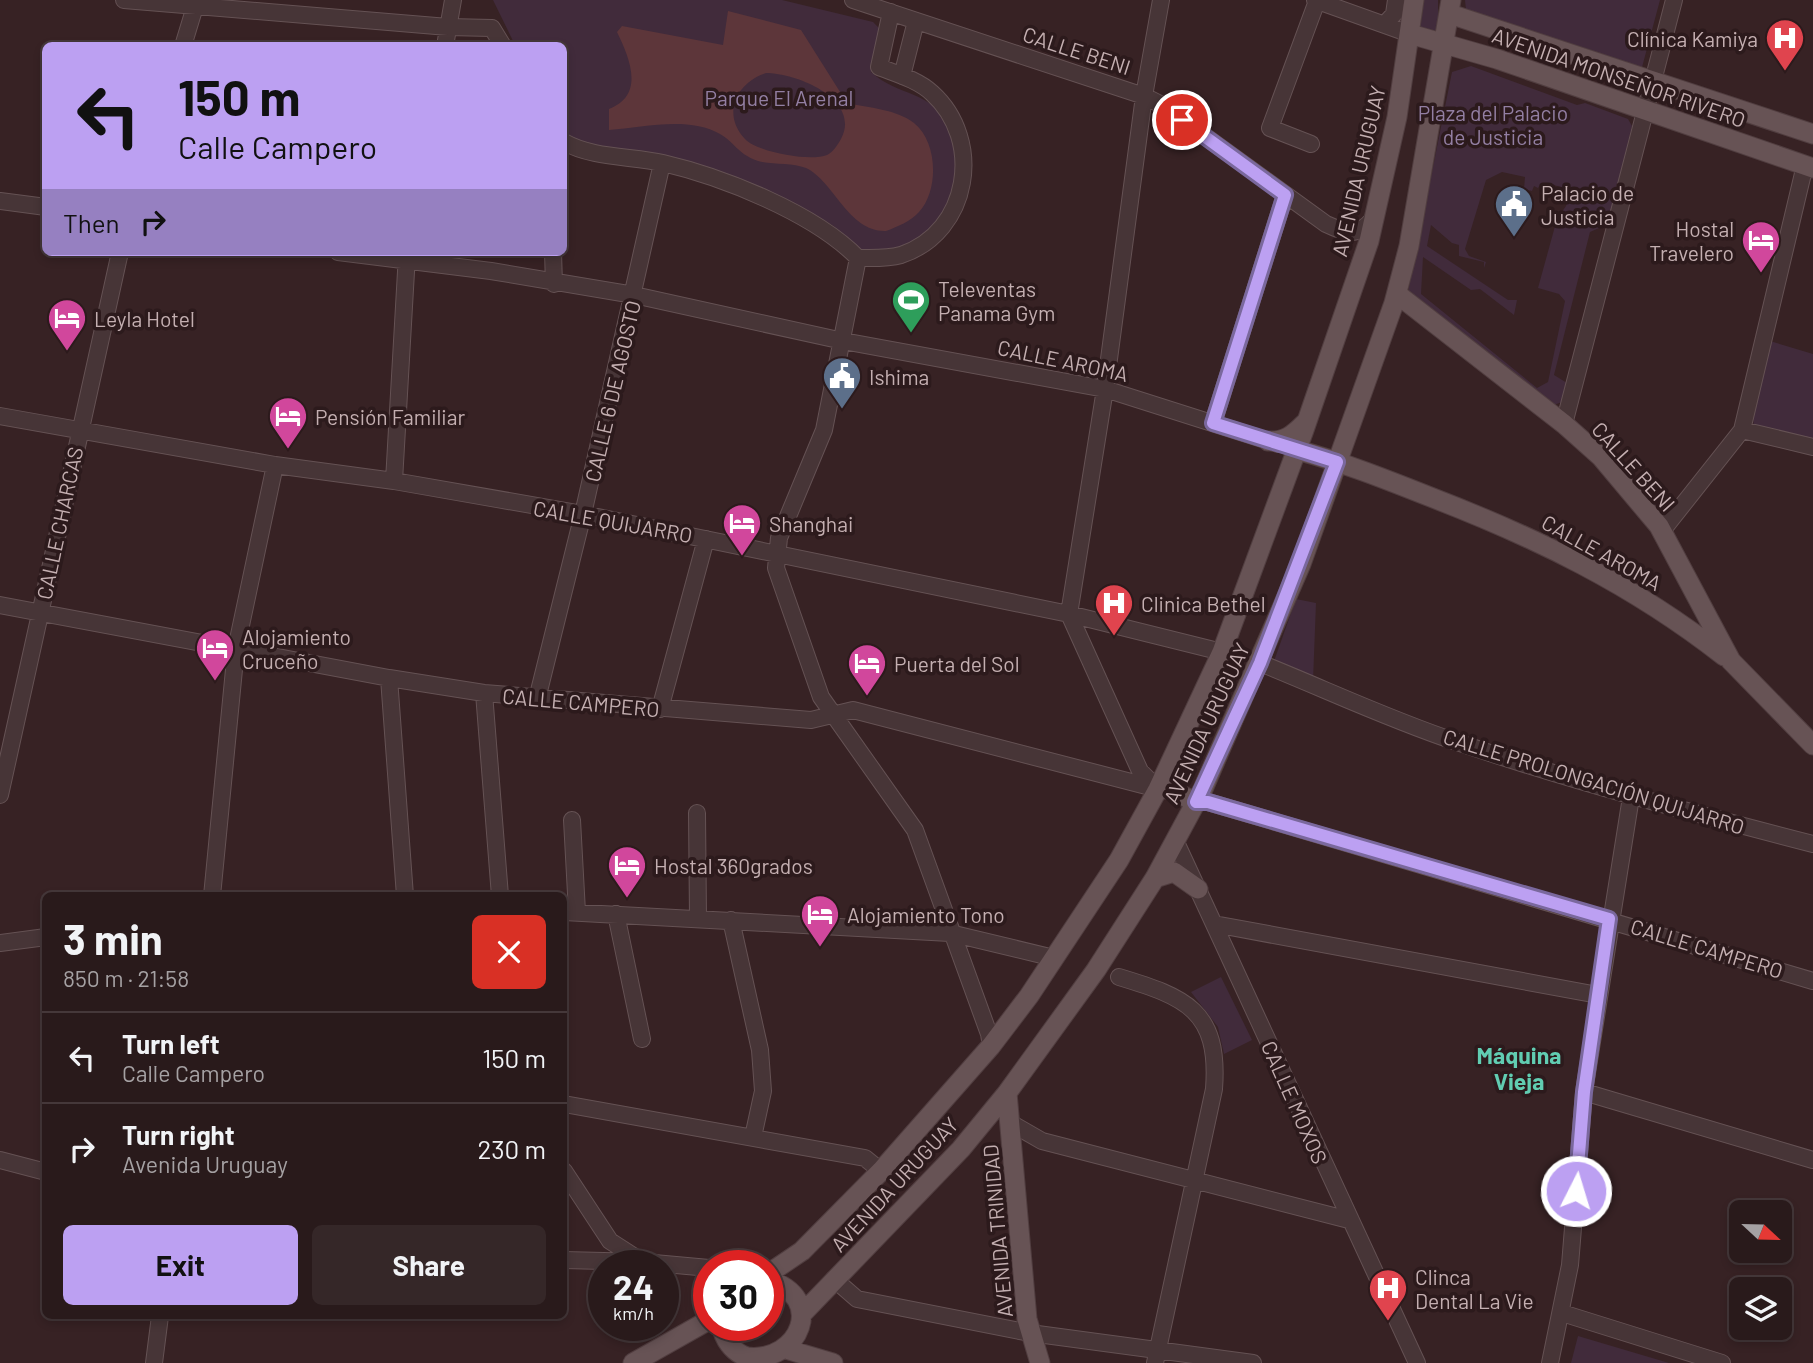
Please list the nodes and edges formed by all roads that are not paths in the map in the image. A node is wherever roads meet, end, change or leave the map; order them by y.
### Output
1 (124, 0) edge
2 (453, 0) edge
3 (853, 0) edge
4 (1161, 0) edge
5 (1316, 0) edge
6 (1395, 0) edge
7 (1414, 0) edge
8 (1674, 0) edge
9 (875, 2) edge
10 (196, 3) edge
11 (1450, 7) edge
12 (891, 12) junction
13 (916, 21) junction
14 (1385, 24) junction
15 (448, 27) junction
16 (1410, 34) junction
17 (184, 42) edge
18 (446, 42) edge
19 (501, 42) edge
20 (1446, 45) junction
21 (902, 76) junction
22 (1653, 83) junction
23 (1683, 93) junction
24 (1144, 96) junction
25 (1646, 110) junction
26 (1675, 119) junction
27 (1813, 134) edge
28 (567, 143) edge
29 (1311, 144) dead end
30 (662, 163) junction
31 (1809, 167) edge
32 (1285, 195) junction
33 (0, 201) edge
34 (42, 206) edge
35 (1373, 219) junction
36 (119, 256) edge
37 (552, 256) edge
38 (406, 257) edge
39 (858, 258) junction
40 (554, 284) junction
41 (1396, 293) junction
42 (634, 295) junction
43 (843, 341) junction
44 (1105, 389) junction
45 (0, 416) edge
46 (1308, 420) junction
47 (1213, 423) junction
48 (1564, 424) junction
49 (1349, 427) junction
50 (1742, 430) junction
51 (79, 432) junction
52 (1268, 441) junction
53 (1813, 447) edge
54 (1297, 450) junction
55 (1337, 462) junction
56 (275, 466) junction
57 (1372, 474) junction
58 (394, 481) junction
59 (583, 514) junction
60 (1662, 531) junction
61 (706, 538) junction
62 (776, 552) junction
63 (1695, 592) junction
64 (0, 605) edge
65 (40, 612) junction
66 (1069, 614) junction
67 (1671, 618) junction
68 (236, 649) junction
69 (1222, 652) junction
70 (1731, 661) junction
71 (1260, 663) junction
72 (389, 678) junction
73 (484, 692) junction
74 (537, 699) junction
75 (660, 709) junction
76 (832, 715) junction
77 (1813, 745) edge
78 (1158, 789) junction
79 (0, 795) edge
80 (1631, 797) junction
81 (1196, 802) junction
82 (697, 813) dead end
83 (572, 820) dead end
84 (1175, 840) junction
85 (1813, 844) edge
86 (1155, 878) junction
87 (1198, 889) junction
88 (212, 892) edge
89 (405, 892) edge
90 (500, 892) edge
91 (570, 912) edge
92 (616, 914) junction
93 (698, 918) junction
94 (1609, 919) junction
95 (732, 920) junction
96 (1214, 924) junction
97 (950, 933) junction
98 (42, 938) edge
99 (0, 943) edge
100 (1054, 958) junction
101 (1119, 977) dead end
102 (1813, 981) edge
103 (1598, 995) junction
104 (642, 1039) dead end
105 (991, 1046) junction
106 (1584, 1092) junction
107 (1007, 1093) junction
108 (567, 1105) edge
109 (1009, 1122) junction
110 (753, 1137) junction
111 (0, 1160) edge
112 (1813, 1160) edge
113 (42, 1171) edge
114 (881, 1171) junction
115 (567, 1176) edge
116 (1195, 1178) junction
117 (1349, 1220) junction
118 (621, 1250) edge
119 (567, 1261) edge
120 (588, 1261) edge
121 (784, 1263) edge
122 (834, 1279) junction
123 (784, 1289) edge
124 (1562, 1313) junction
125 (802, 1314) junction
126 (160, 1319) edge
127 (693, 1329) edge
128 (1030, 1333) junction
129 (729, 1341) edge
130 (782, 1357) edge
131 (1156, 1357) edge
132 (739, 1360) edge
133 (154, 1363) edge
134 (633, 1363) edge
135 (833, 1363) edge
136 (1040, 1363) edge
137 (1253, 1363) edge
138 (1417, 1363) edge
139 (1550, 1363) edge
140 (1722, 1363) edge

1 - 10 street
2 - 15 street
3 - 9 street, CALLE BENI
4 - 24 street
5 - 14 street
5 - 29 street
6 - 14 street
7 - 16 main road, AVENIDA URUGUAY
8 - 22 street
9 - 12 street, CALLE BENI
10 - 15 street
10 - 17 street
11 - 20 main road, AVENIDA URUGUAY
11 - 22 main road, AVENIDA MONSEÑOR RIVERO
12 - 13 street, CALLE BENI
12 - 21 street
13 - 21 street
13 - 24 street, CALLE BENI
14 - 16 street
15 - 18 street
15 - 19 street
16 - 20 main road, AVENIDA MONSEÑOR RIVERO
16 - 35 main road, AVENIDA URUGUAY
20 - 25 main road, AVENIDA MONSEÑOR RIVERO
20 - 41 main road, AVENIDA URUGUAY
21 - 39 street
22 - 23 main road, AVENIDA MONSEÑOR RIVERO
22 - 25 street
23 - 26 main road
23 - 27 main road, AVENIDA MONSEÑOR RIVERO
24 - 32 street, CALLE BENI
24 - 44 street
25 - 26 main road, AVENIDA MONSEÑOR RIVERO
25 - 48 street
26 - 31 main road, AVENIDA MONSEÑOR RIVERO
28 - 30 street
30 - 39 street
30 - 42 street, CALLE 6 DE AGOSTO
31 - 50 street
32 - 35 street, CALLE BENI
32 - 47 street
33 - 34 street
35 - 46 main road, AVENIDA URUGUAY
36 - 51 street, CALLE CHARCAS
37 - 40 street
38 - 40 street, CALLE AROMA
38 - 58 street
39 - 43 street
40 - 42 street, CALLE AROMA
41 - 48 main road, CALLE BENI
41 - 49 main road, AVENIDA URUGUAY
42 - 43 street, CALLE AROMA
42 - 59 street, CALLE 6 DE AGOSTO
43 - 44 street, CALLE AROMA
43 - 62 street
44 - 47 street, CALLE AROMA
44 - 66 street
45 - 51 street, CALLE QUIJARRO
46 - 52 main road
46 - 54 main road, AVENIDA URUGUAY
47 - 52 street, CALLE AROMA
48 - 60 main road, CALLE BENI
49 - 55 main road, AVENIDA URUGUAY
49 - 57 main road
50 - 53 street
50 - 60 street
51 - 56 street, CALLE QUIJARRO
51 - 65 street, CALLE CHARCAS
52 - 54 street, CALLE AROMA
54 - 55 main road, CALLE AROMA
54 - 69 main road, AVENIDA URUGUAY
55 - 57 main road, CALLE AROMA
55 - 71 main road, AVENIDA URUGUAY
56 - 58 street, CALLE QUIJARRO
56 - 68 street
57 - 67 main road, CALLE AROMA
58 - 59 street, CALLE QUIJARRO
59 - 61 street, CALLE QUIJARRO
59 - 74 street, CALLE 6 DE AGOSTO
60 - 63 main road, CALLE BENI
61 - 62 street, CALLE QUIJARRO
61 - 75 street
62 - 66 street, CALLE QUIJARRO
62 - 76 street
63 - 67 main road
63 - 70 main road, CALLE BENI
64 - 65 street, CALLE CAMPERO
65 - 68 street, CALLE CAMPERO
65 - 79 street, CALLE CHARCAS
66 - 69 street, CALLE QUIJARRO
66 - 78 street
67 - 70 main road, CALLE AROMA
68 - 72 street, CALLE CAMPERO
68 - 88 street
69 - 78 main road, AVENIDA URUGUAY
70 - 77 main road, CALLE BENI
71 - 80 street, CALLE PROLONGACIÓN QUIJARRO
71 - 81 main road, AVENIDA URUGUAY
72 - 73 street, CALLE CAMPERO
72 - 89 street
73 - 74 street, CALLE CAMPERO
73 - 90 street
74 - 75 street, CALLE CAMPERO
75 - 76 street, CALLE CAMPERO
76 - 78 street, CALLE CAMPERO
76 - 97 street
78 - 81 main road
78 - 100 main road, AVENIDA URUGUAY
80 - 85 street, CALLE PROLONGACIÓN QUIJARRO
80 - 94 street
81 - 84 main road, AVENIDA URUGUAY
81 - 94 street, CALLE CAMPERO
82 - 93 street
83 - 91 street
84 - 86 main road, AVENIDA URUGUAY
84 - 87 street, CALLE MOXOS
86 - 87 main road
86 - 107 main road, AVENIDA URUGUAY
87 - 96 street, CALLE MOXOS
91 - 92 street
92 - 93 street
92 - 104 street
93 - 95 street
94 - 102 street, CALLE CAMPERO
94 - 103 street
95 - 97 street
95 - 110 street
96 - 103 street
96 - 117 street, CALLE MOXOS
97 - 100 street
97 - 105 street
98 - 99 street
100 - 105 main road, AVENIDA URUGUAY
101 - 116 street
103 - 106 street
105 - 114 main road, AVENIDA URUGUAY
106 - 112 street
106 - 124 street
107 - 109 main road, AVENIDA TRINIDAD
107 - 122 main road, AVENIDA URUGUAY
108 - 110 street
109 - 116 street
109 - 128 main road, AVENIDA TRINIDAD
110 - 114 street
111 - 113 street
114 - 121 main road, AVENIDA URUGUAY
115 - 118 street
116 - 117 street
116 - 131 street
117 - 138 street, CALLE MOXOS
119 - 120 street
122 - 125 main road, AVENIDA URUGUAY
122 - 128 street
123 - 125 main road
124 - 139 street
124 - 140 street
125 - 130 main road
126 - 133 street
127 - 134 main road
128 - 131 street
128 - 136 main road, AVENIDA TRINIDAD
129 - 132 main road
130 - 132 main road
130 - 135 main road
131 - 137 street

